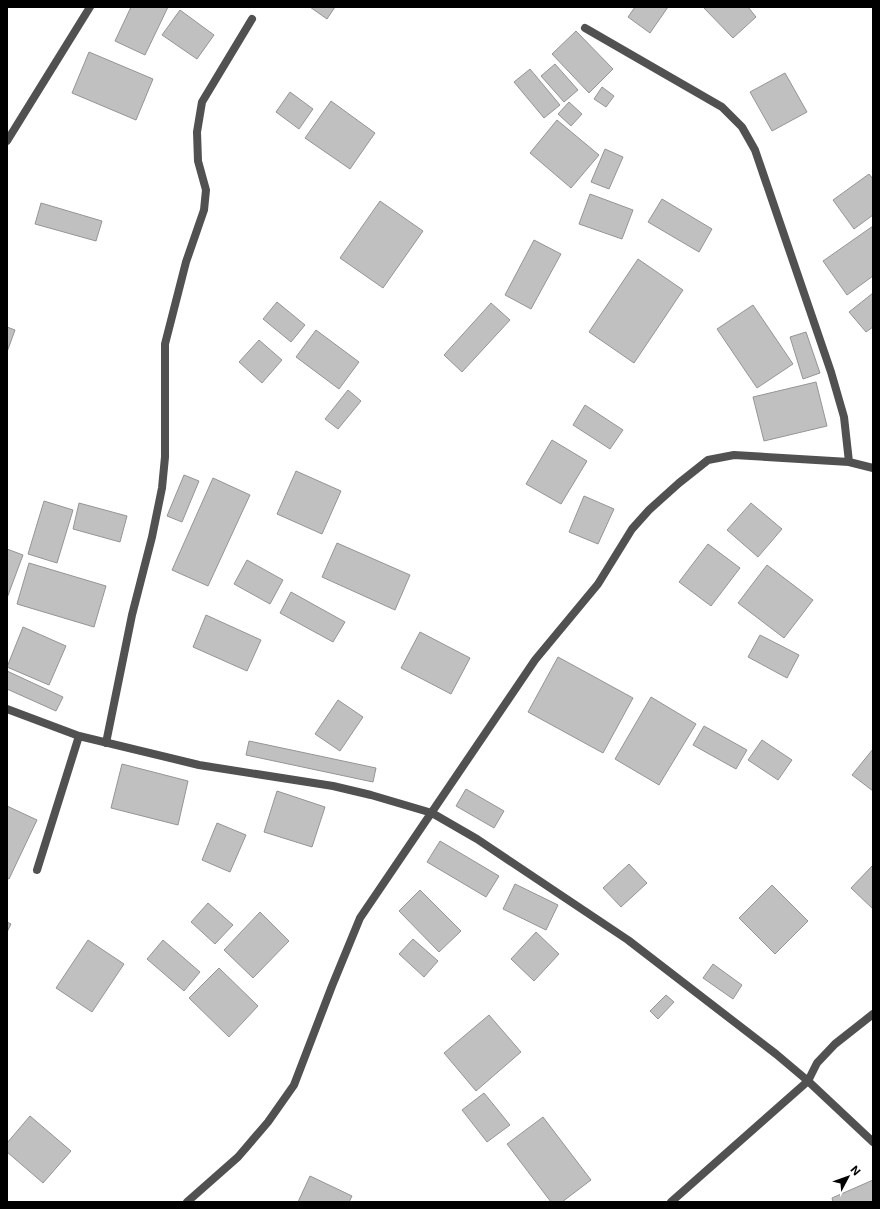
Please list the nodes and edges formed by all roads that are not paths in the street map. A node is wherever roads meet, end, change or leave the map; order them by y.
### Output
1 (90, 7) edge
2 (252, 20) dead end
3 (585, 28) dead end
4 (7, 141) edge
5 (849, 462) junction
6 (873, 468) edge
7 (7, 708) edge
8 (79, 736) junction
9 (106, 743) junction
10 (432, 813) junction
11 (37, 870) dead end
12 (873, 1014) edge
13 (808, 1081) junction
14 (873, 1142) edge
15 (187, 1202) edge
16 (672, 1202) edge

1 - 4 street
2 - 9 street
3 - 5 street
5 - 6 street
5 - 10 street
7 - 8 street
8 - 9 street
8 - 11 street
9 - 10 street
10 - 13 street
10 - 15 street
12 - 13 street
13 - 14 street
13 - 16 street

